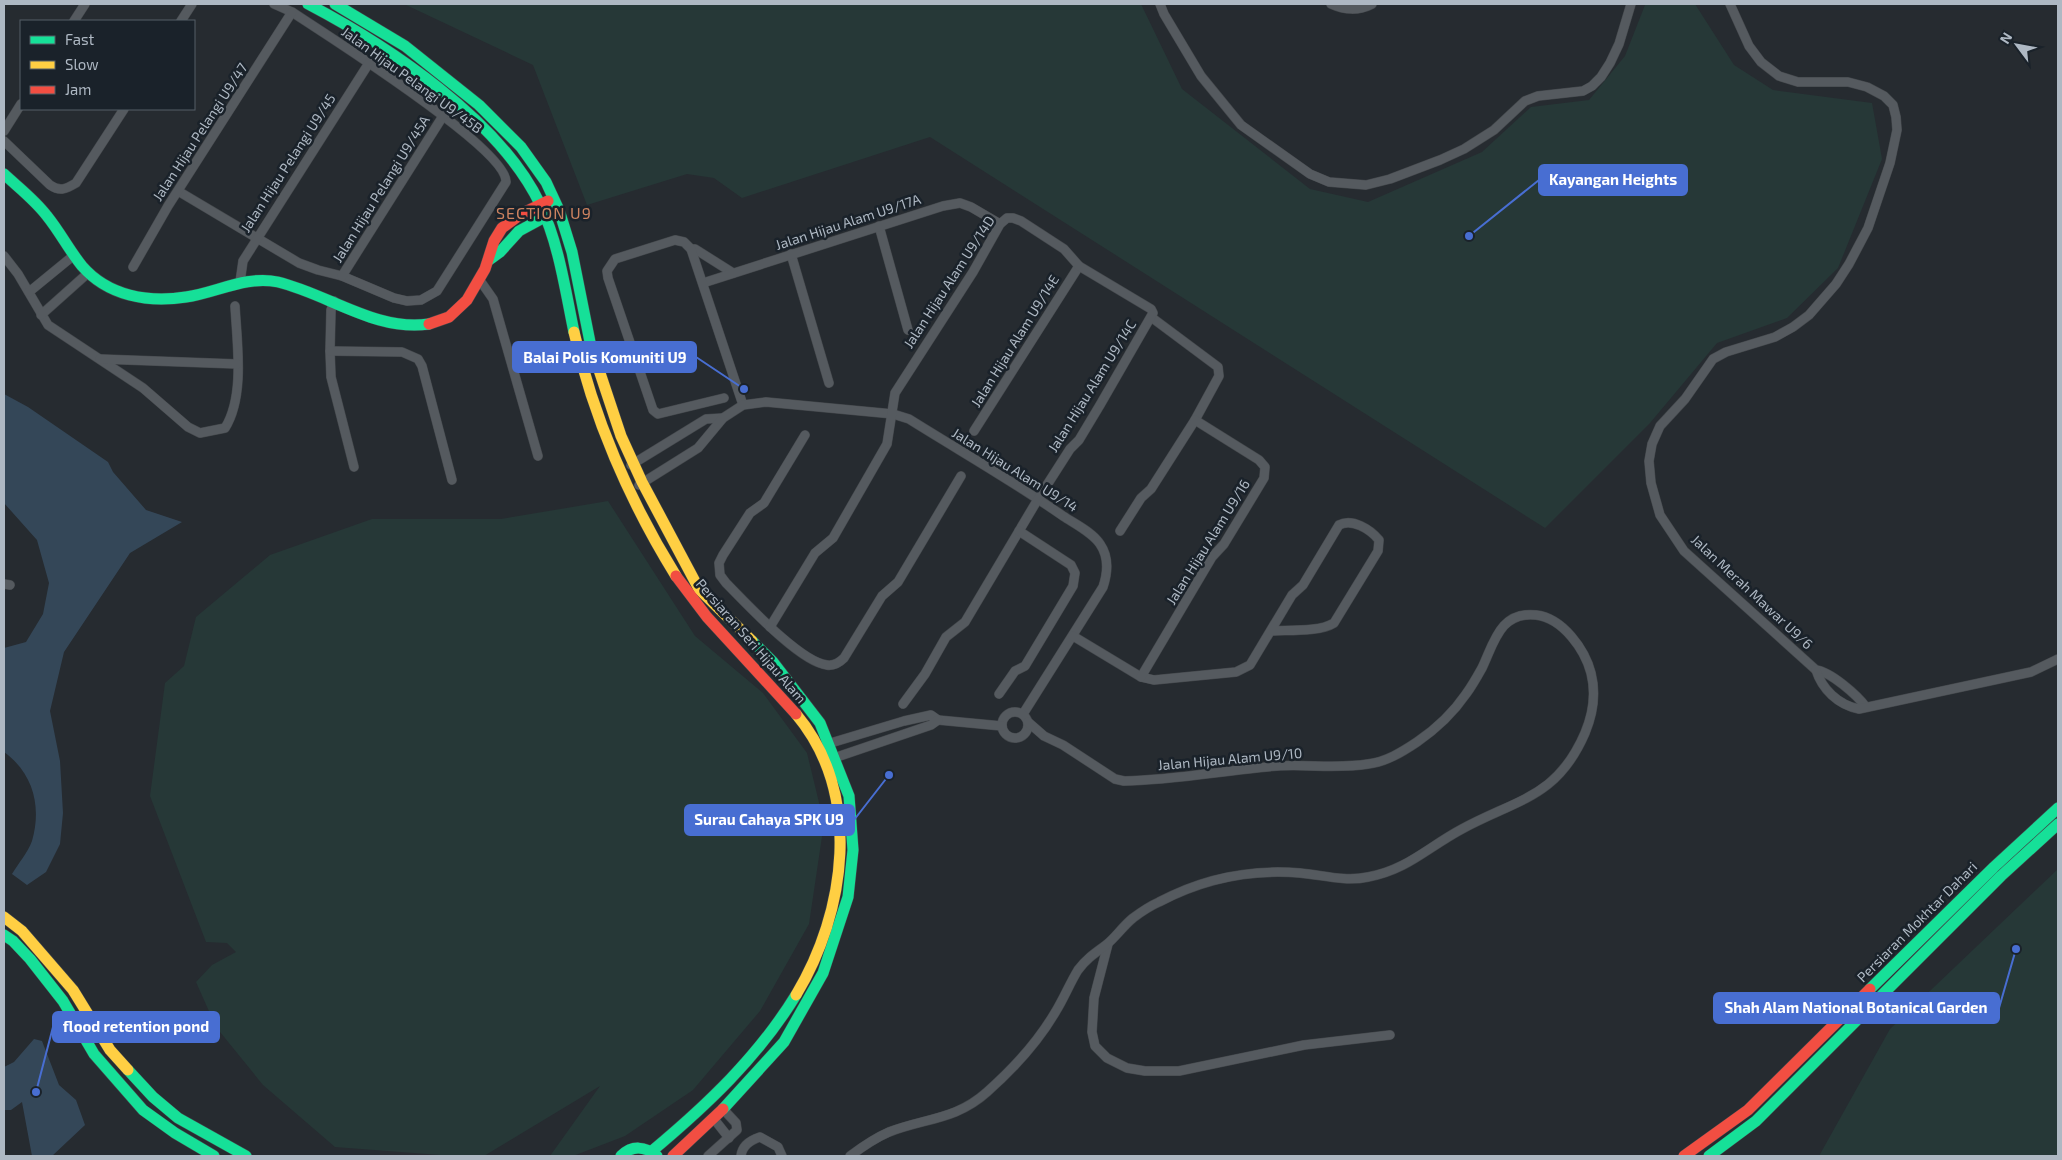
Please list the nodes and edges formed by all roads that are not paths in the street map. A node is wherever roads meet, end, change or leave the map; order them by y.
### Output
1 (85, 4) edge
2 (192, 4) edge
3 (274, 4) edge
4 (308, 4) edge
5 (335, 4) edge
6 (1160, 4) edge
7 (1331, 4) edge
8 (1372, 4) edge
9 (1631, 4) edge
10 (1730, 4) edge
11 (292, 12) junction
12 (75, 20) edge
13 (182, 20) edge
14 (369, 63) junction
15 (20, 106) edge
16 (123, 110) edge
17 (443, 116) junction
18 (4, 131) edge
19 (4, 141) edge
20 (4, 174) edge
21 (533, 189) junction
22 (178, 191) junction
23 (553, 198) junction
24 (541, 204) junction
25 (559, 210) junction
26 (523, 214) junction
27 (546, 216) junction
28 (1000, 224) junction
29 (530, 225) junction
30 (879, 226) junction
31 (257, 238) junction
32 (553, 239) junction
33 (691, 249) junction
34 (790, 254) junction
35 (4, 256) edge
36 (73, 256) junction
37 (489, 260) junction
38 (1079, 266) junction
39 (132, 267) dead end
40 (88, 273) junction
41 (733, 273) junction
42 (342, 276) junction
43 (479, 280) junction
44 (240, 282) junction
45 (703, 283) junction
46 (29, 292) junction
47 (334, 301) junction
48 (235, 306) dead end
49 (41, 315) junction
50 (1152, 315) junction
51 (908, 330) dead end
52 (330, 351) junction
53 (100, 359) junction
54 (238, 364) junction
55 (830, 383) dead end
56 (724, 398) dead end
57 (743, 405) junction
58 (892, 414) junction
59 (723, 418) junction
60 (1195, 420) junction
61 (974, 431) dead end
62 (805, 435) dead end
63 (538, 456) dead end
64 (633, 463) junction
65 (354, 467) dead end
66 (622, 471) junction
67 (961, 476) dead end
68 (452, 480) dead end
69 (642, 482) junction
70 (631, 490) junction
71 (1038, 499) junction
72 (1019, 531) junction
73 (1120, 532) dead end
74 (770, 627) junction
75 (1272, 631) junction
76 (1073, 636) junction
77 (2058, 659) edge
78 (1816, 670) junction
79 (1142, 678) junction
80 (1000, 694) dead end
81 (903, 704) dead end
82 (1866, 707) junction
83 (1026, 718) junction
84 (938, 720) junction
85 (1002, 726) junction
86 (1044, 736) junction
87 (1020, 738) junction
88 (829, 743) junction
89 (817, 748) junction
90 (836, 758) junction
91 (823, 762) junction
92 (2058, 808) edge
93 (2058, 824) edge
94 (4, 917) edge
95 (4, 935) edge
96 (1108, 944) junction
97 (1390, 1034) dead end
98 (723, 1109) junction
99 (714, 1119) junction
100 (729, 1138) junction
101 (655, 1154) edge
102 (214, 1156) edge
103 (246, 1156) edge
104 (621, 1156) edge
105 (673, 1156) edge
106 (708, 1156) edge
107 (741, 1156) edge
108 (782, 1156) edge
109 (850, 1156) edge
110 (1684, 1156) edge
111 (1709, 1156) edge

1 - 12 street
2 - 13 street
3 - 11 street, Jalan Hijau Pelangi U9/45B
4 - 21 street, Persiaran Seri Hijau Alam
5 - 23 street, Persiaran Seri Hijau Alam
6 - 9 street
7 - 8 street
10 - 78 street, Jalan Merah Mawar U9/6
11 - 14 street, Jalan Hijau Pelangi U9/45B
11 - 22 street, Jalan Hijau Pelangi U9/47
14 - 17 street, Jalan Hijau Pelangi U9/45B
14 - 31 street, Jalan Hijau Pelangi U9/45
15 - 18 street
16 - 19 street
17 - 42 street, Jalan Hijau Pelangi U9/45A
17 - 42 street, Jalan Hijau Pelangi U9/45B
20 - 36 street
21 - 24 street, Persiaran Seri Hijau Alam
21 - 26 street
22 - 31 street
22 - 39 street, Jalan Hijau Pelangi U9/47
23 - 24 street
23 - 25 street, Persiaran Seri Hijau Alam
24 - 26 street
24 - 27 street, Persiaran Seri Hijau Alam
25 - 27 street
25 - 64 street, Persiaran Seri Hijau Alam
26 - 37 street
27 - 29 street
27 - 32 street, Persiaran Seri Hijau Alam
28 - 30 street, Jalan Hijau Alam U9/17A
28 - 38 street, Jalan Hijau Alam U9/14D
28 - 58 street, Jalan Hijau Alam U9/14D
29 - 32 street
29 - 37 street
30 - 34 street, Jalan Hijau Alam U9/17A
30 - 51 street
31 - 42 street
31 - 44 street, Jalan Hijau Pelangi U9/45
32 - 66 street, Persiaran Seri Hijau Alam
33 - 41 street
33 - 45 street
33 - 56 street
34 - 41 street, Jalan Hijau Alam U9/17A
34 - 55 street
35 - 46 street
36 - 40 street
36 - 46 street
37 - 43 street
38 - 50 street
38 - 61 street, Jalan Hijau Alam U9/14E
40 - 44 street
40 - 49 street
41 - 45 street, Jalan Hijau Alam U9/17A
43 - 47 street
43 - 63 street
44 - 47 street
45 - 57 street
46 - 49 street
47 - 52 street
48 - 54 street
49 - 53 street
50 - 60 street
50 - 71 street, Jalan Hijau Alam U9/14C
52 - 65 street
52 - 68 street
53 - 54 street
53 - 54 street
57 - 58 street, Jalan Hijau Alam U9/14
57 - 59 street, Jalan Hijau Alam U9/14
58 - 71 street, Jalan Hijau Alam U9/14
58 - 74 street, Jalan Hijau Alam U9/14D
59 - 64 street
59 - 69 street
60 - 73 street
60 - 79 street, Jalan Hijau Alam U9/16
62 - 74 street
64 - 66 street
64 - 69 street, Persiaran Seri Hijau Alam
66 - 70 street, Persiaran Seri Hijau Alam
67 - 74 street
69 - 70 street
69 - 88 street, Persiaran Seri Hijau Alam
70 - 89 street, Persiaran Seri Hijau Alam
71 - 72 street, Jalan Hijau Alam U9/14C
71 - 76 street, Jalan Hijau Alam U9/14
72 - 80 street
72 - 81 street, Jalan Hijau Alam U9/14C
75 - 75 street
75 - 79 street
76 - 79 street
76 - 83 street, Jalan Hijau Alam U9/14
77 - 82 street, Jalan Merah Mawar U9/6
78 - 82 street, Jalan Merah Mawar U9/6
78 - 82 street, Jalan Merah Mawar U9/6
83 - 85 street
83 - 86 street, Jalan Hijau Alam U9/10
83 - 87 street
84 - 85 street
84 - 88 street
84 - 90 street
85 - 87 street
86 - 87 street
86 - 96 street, Jalan Hijau Alam U9/10
88 - 89 street
88 - 90 street, Persiaran Seri Hijau Alam
89 - 91 street, Persiaran Seri Hijau Alam
90 - 91 street
90 - 98 street, Persiaran Seri Hijau Alam
91 - 101 street, Persiaran Seri Hijau Alam
92 - 110 street, Persiaran Mokhtar Dahari
93 - 111 street, Persiaran Mokhtar Dahari
94 - 103 street
95 - 102 street
96 - 97 street, Jalan Hijau Alam U9/10
96 - 109 street, Jalan Hijau Alam U9/10
98 - 99 street, Persiaran Seri Hijau Alam
98 - 100 street
99 - 100 street
99 - 105 street, Persiaran Seri Hijau Alam
100 - 106 street
101 - 104 street
107 - 108 street

